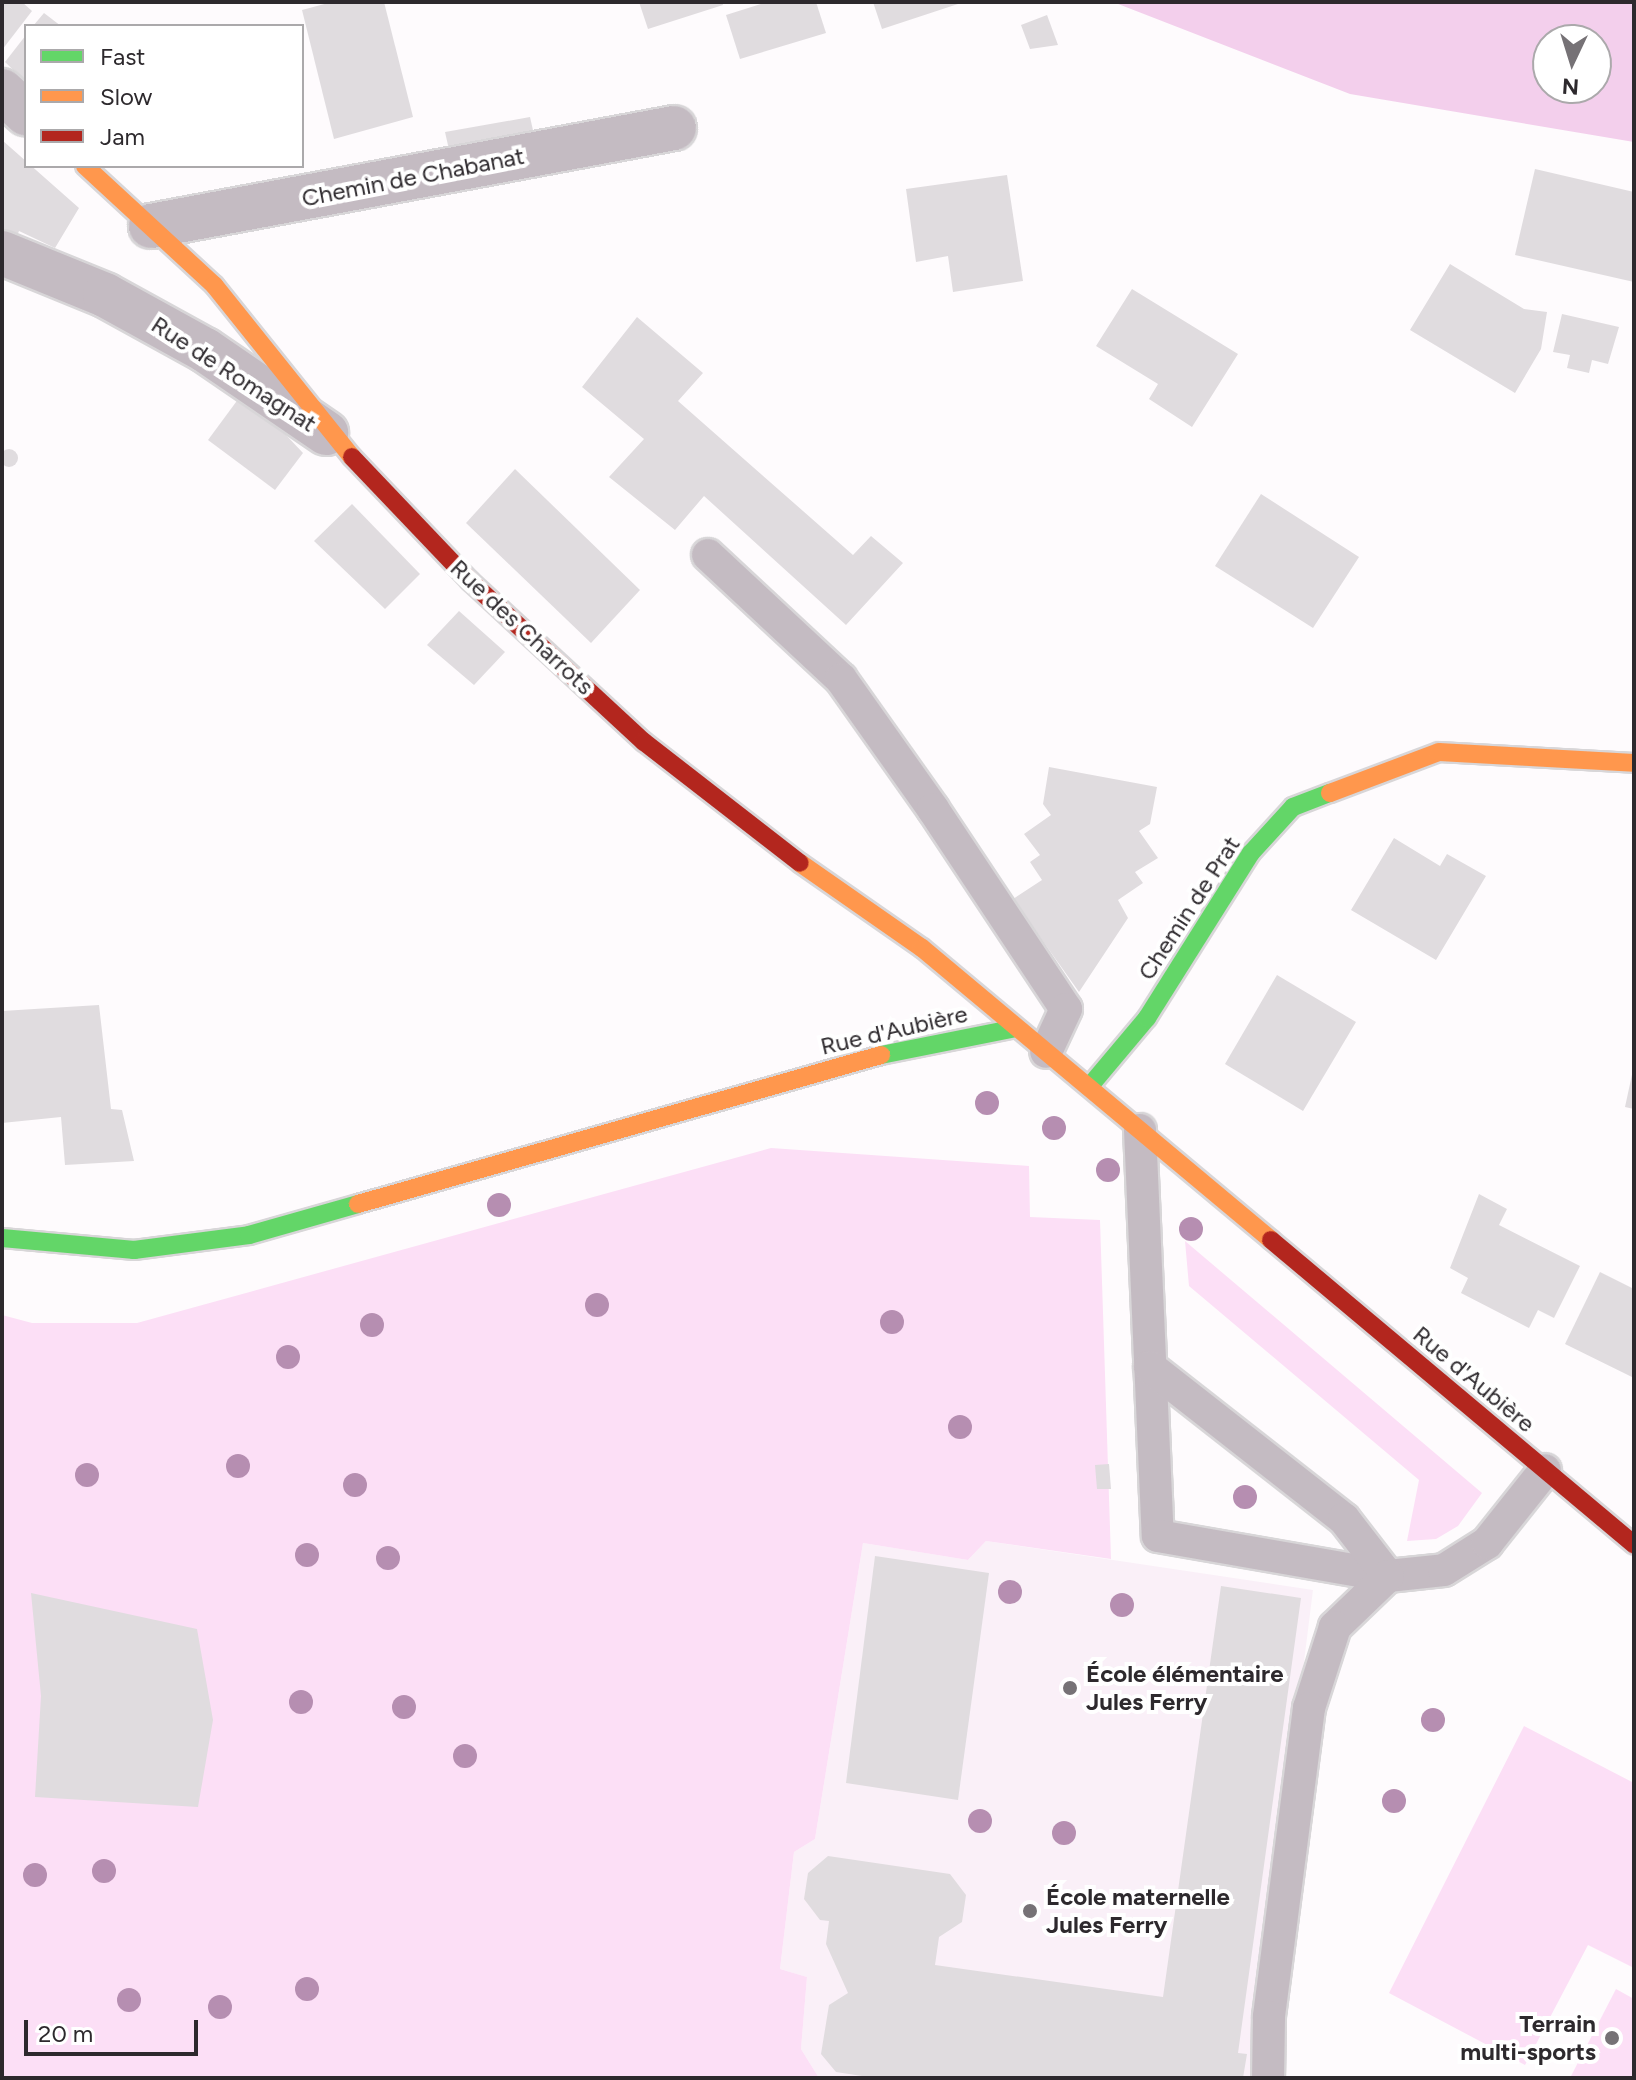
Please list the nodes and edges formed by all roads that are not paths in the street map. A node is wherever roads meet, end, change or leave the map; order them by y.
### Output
1 (2, 91) edge
2 (24, 111) edge
3 (674, 128) dead end
4 (87, 168) edge
5 (151, 226) junction
6 (2, 253) edge
7 (334, 438) junction
8 (708, 555) dead end
9 (1634, 763) edge
10 (1016, 1028) junction
11 (1046, 1052) junction
12 (1089, 1087) junction
13 (1140, 1130) junction
14 (2, 1238) edge
15 (1150, 1367) junction
16 (1545, 1470) junction
17 (1634, 1545) edge
18 (1388, 1576) junction
19 (1268, 2078) edge

1 - 2 street
3 - 5 street, Chemin de Chabanat
4 - 5 street, Rue des Charrots
5 - 7 street, Rue des Charrots
6 - 7 street, Rue de Romagnat
7 - 10 street, Rue des Charrots
8 - 11 lane
9 - 12 street, Chemin de Prat
10 - 11 street, Rue d'Aubière
10 - 14 street, Rue d'Aubière
11 - 12 street, Rue d'Aubière
12 - 13 street, Rue d'Aubière
13 - 15 lane
13 - 16 street, Rue d'Aubière
15 - 18 lane
15 - 18 lane
16 - 17 street, Rue d'Aubière
16 - 18 lane
18 - 19 lane

